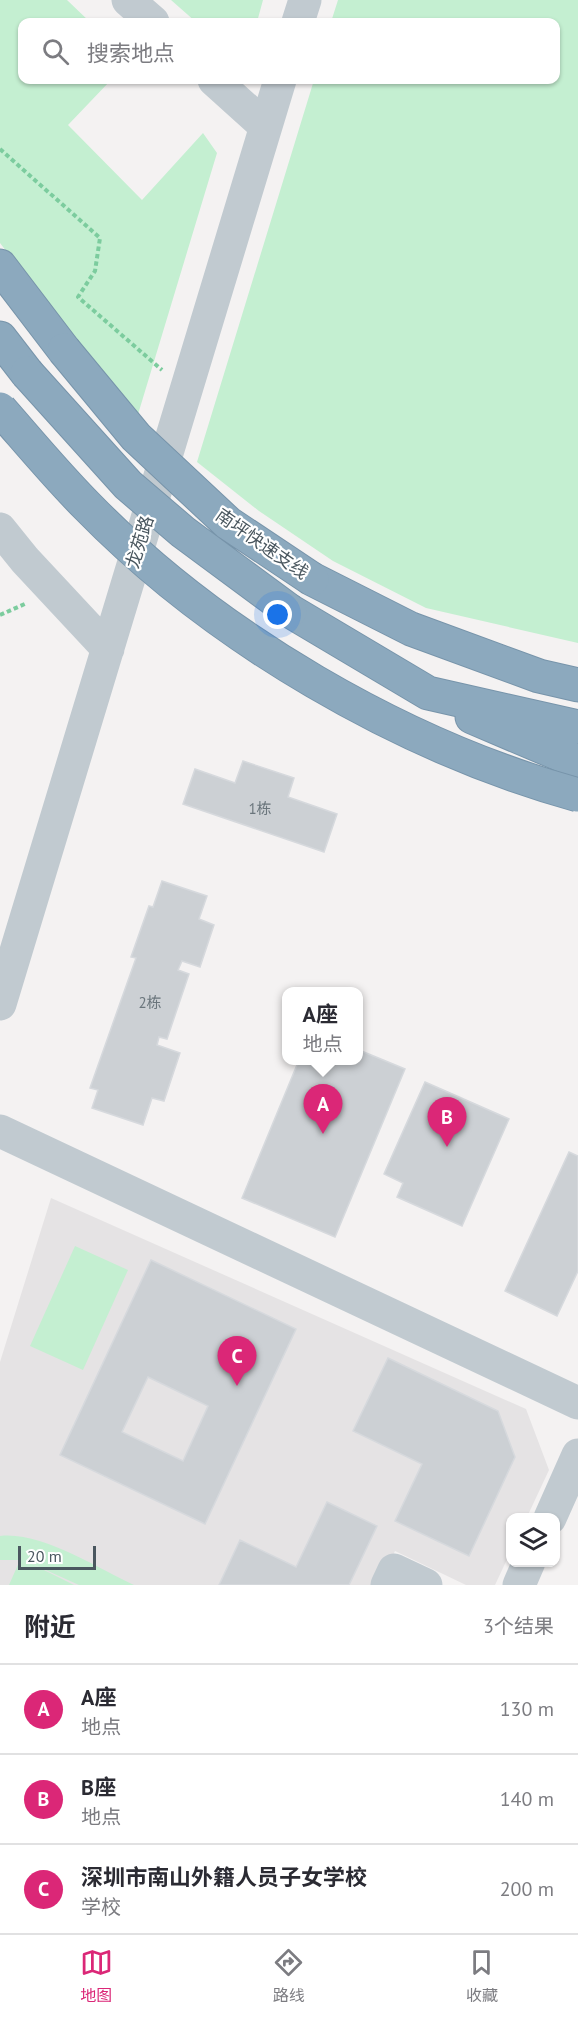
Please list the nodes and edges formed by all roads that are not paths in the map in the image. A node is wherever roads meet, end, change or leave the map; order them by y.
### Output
1 (128, 0) edge
2 (305, 0) edge
3 (148, 18) edge
4 (299, 18) edge
5 (218, 84) edge
6 (279, 84) edge
7 (265, 126) junction
8 (0, 266) edge
9 (0, 338) edge
10 (0, 409) edge
11 (0, 529) edge
12 (108, 649) junction
13 (539, 676) junction
14 (578, 679) edge
15 (578, 685) edge
16 (428, 693) junction
17 (578, 727) edge
18 (578, 762) edge
19 (578, 795) edge
20 (0, 1004) edge
21 (0, 1131) edge
22 (578, 1402) edge
23 (578, 1455) edge
24 (552, 1513) edge
25 (527, 1567) edge
26 (387, 1585) edge
27 (426, 1585) edge
28 (519, 1585) edge

1 - 3 street
2 - 4 street
5 - 7 street
6 - 7 street, 龙苑路
7 - 12 street, 龙苑路
8 - 13 highway, 南坪快速支线, bridge
9 - 16 highway, 南坪快速支线, bridge
10 - 19 highway, bridge
11 - 12 street
12 - 20 street, 龙苑路
13 - 14 highway
13 - 15 highway, 南坪快速支线
16 - 17 highway, 南坪快速支线
16 - 18 highway
21 - 22 street
23 - 24 street
25 - 28 street
26 - 27 street

